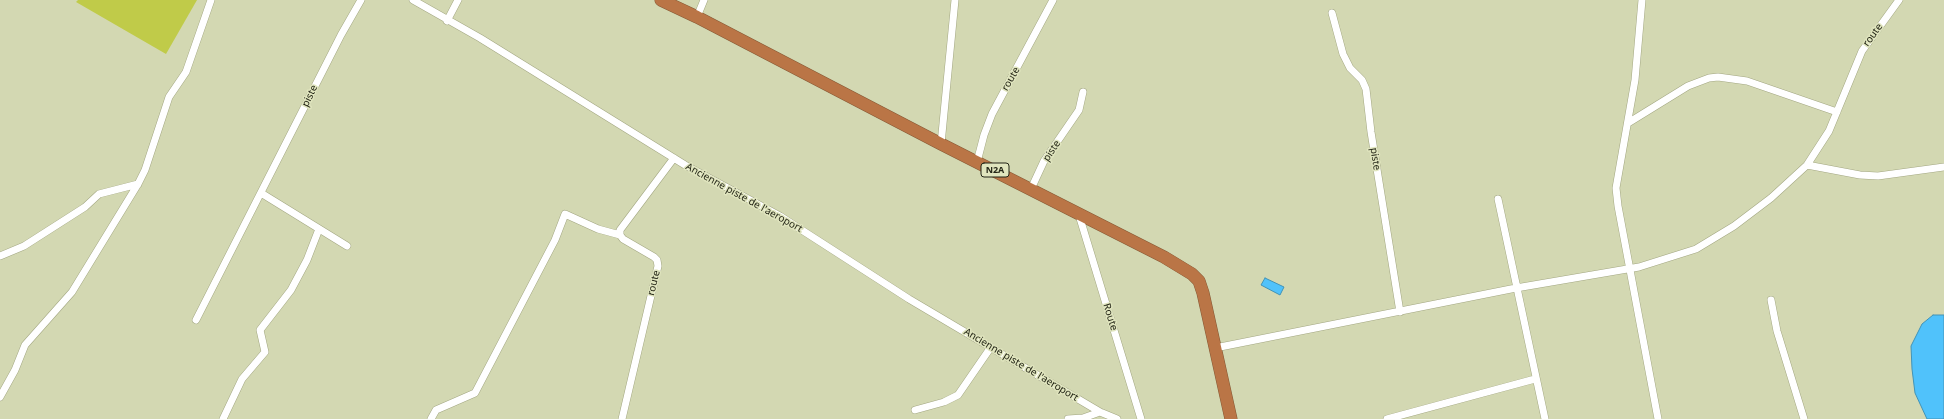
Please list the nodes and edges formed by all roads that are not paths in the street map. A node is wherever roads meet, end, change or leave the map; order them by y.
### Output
1 (210, 0) edge
2 (361, 0) edge
3 (413, 0) edge
4 (458, 0) edge
5 (661, 0) edge
6 (704, 0) edge
7 (955, 0) edge
8 (1053, 0) edge
9 (1642, 0) edge
10 (1899, 0) edge
11 (1332, 13) dead end
12 (697, 17) junction
13 (447, 21) junction
14 (1083, 92) dead end
15 (1837, 112) junction
16 (1628, 123) junction
17 (941, 144) junction
18 (674, 158) junction
19 (977, 162) junction
20 (1808, 164) junction
21 (1944, 167) edge
22 (138, 184) junction
23 (1031, 188) junction
24 (261, 193) junction
25 (1498, 199) dead end
26 (1079, 215) junction
27 (319, 229) junction
28 (620, 235) junction
29 (347, 246) dead end
30 (0, 256) edge
31 (1630, 268) junction
32 (1516, 288) junction
33 (1771, 300) dead end
34 (1400, 312) junction
35 (196, 320) dead end
36 (991, 347) junction
37 (1215, 348) junction
38 (1536, 379) junction
39 (0, 397) edge
40 (914, 410) dead end
41 (1100, 412) junction
42 (223, 419) edge
43 (431, 419) edge
44 (622, 419) edge
45 (1068, 419) edge
46 (1117, 419) edge
47 (1141, 419) edge
48 (1231, 419) edge
49 (1387, 419) edge
50 (1545, 419) edge
51 (1658, 419) edge
52 (1804, 419) edge

1 - 22 street
2 - 24 street, piste
3 - 13 street, Ancienne piste de l'aeroport
4 - 13 street
5 - 12 highway, N2A
6 - 12 street
7 - 17 street
8 - 19 street, route
9 - 16 street
10 - 15 street, route
11 - 34 street, piste
12 - 17 highway, N2A
13 - 18 street, Ancienne piste de l'aeroport
14 - 23 street, piste
15 - 16 street
15 - 20 street, route
16 - 31 street
17 - 19 highway, N2A
18 - 28 street
18 - 36 street, Ancienne piste de l'aeroport
19 - 23 highway, N2A
20 - 21 street
20 - 31 street, route
22 - 30 street
22 - 39 street
23 - 26 highway, N2A
24 - 27 street
24 - 35 street, piste
25 - 32 street
26 - 37 highway, N2A
26 - 47 street, Route
27 - 29 street
27 - 42 street
28 - 43 street
28 - 44 street, route
31 - 32 street, route
31 - 51 street
32 - 34 street, route
32 - 38 street
33 - 52 street
34 - 37 street, route
36 - 40 street
36 - 41 street, Ancienne piste de l'aeroport
37 - 48 highway, N2A
38 - 49 street
38 - 50 street
41 - 45 street
41 - 46 street, Ancienne piste de l'aeroport

